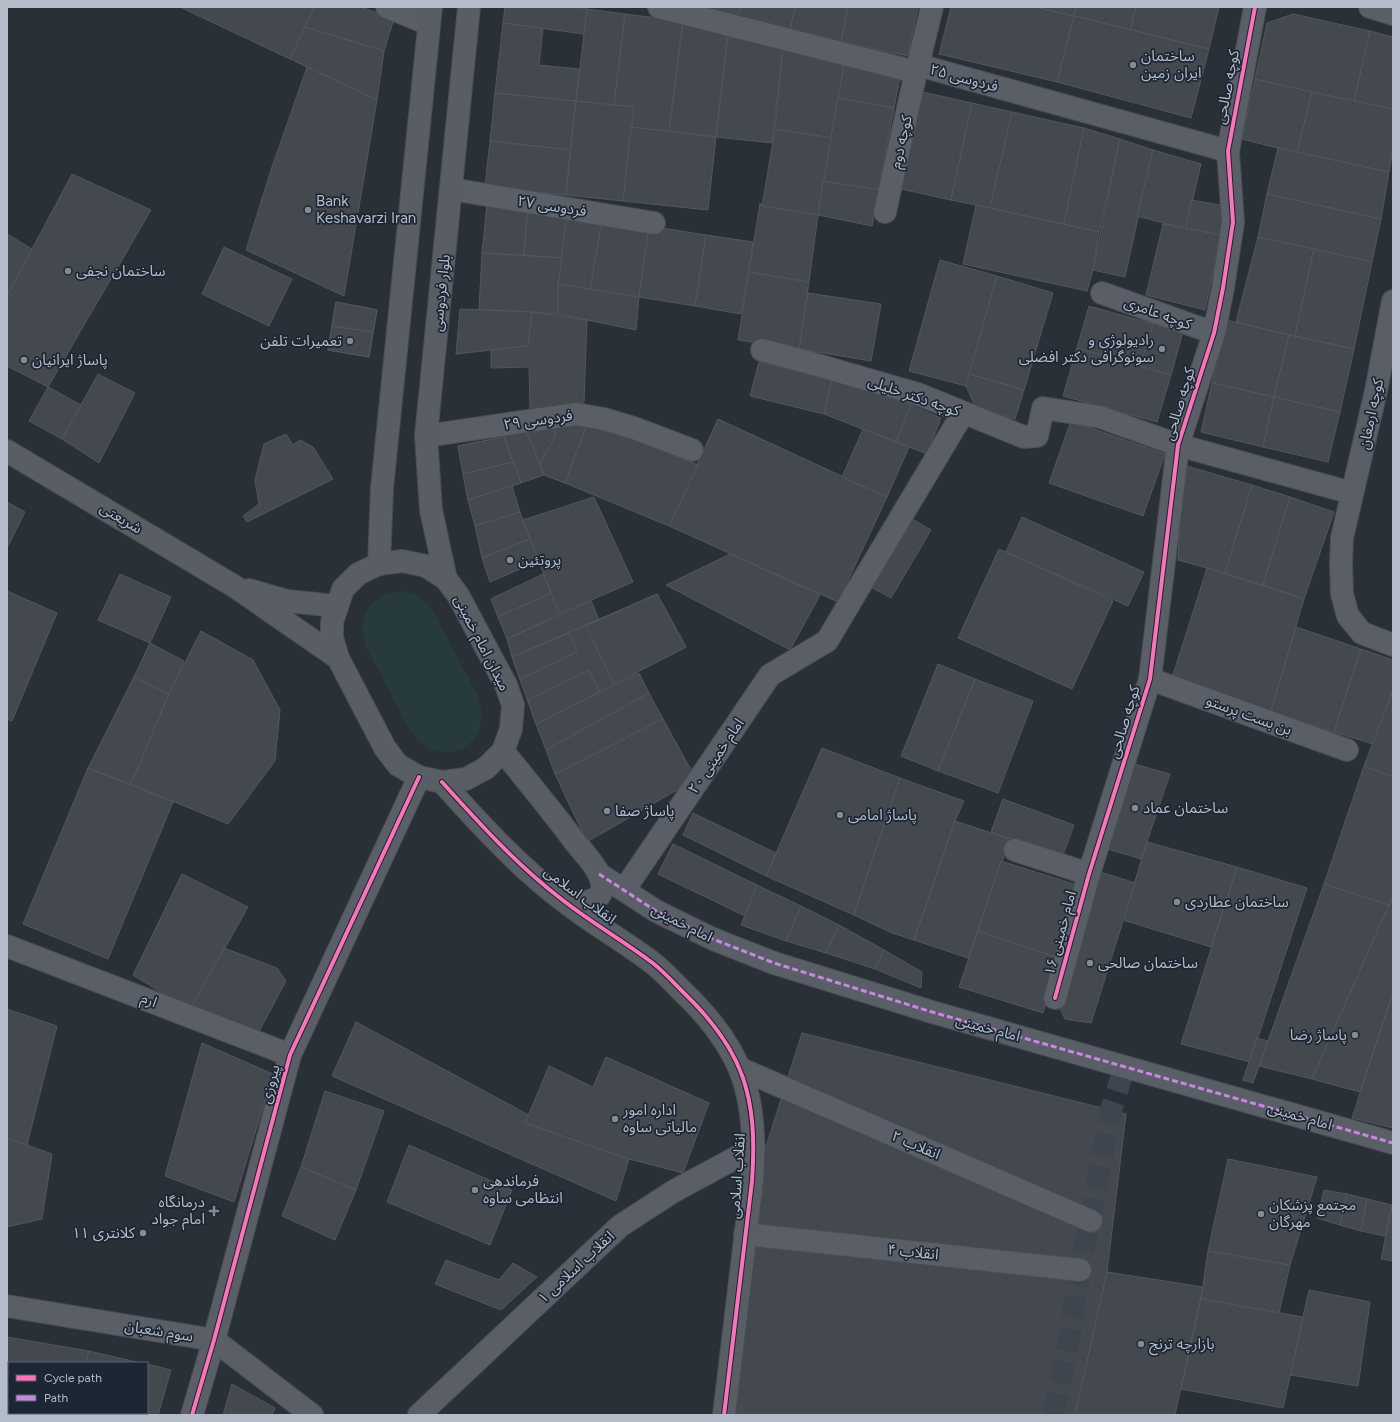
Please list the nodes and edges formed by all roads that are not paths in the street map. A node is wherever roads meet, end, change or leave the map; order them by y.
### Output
1 (387, 7) edge
2 (469, 7) edge
3 (659, 7) edge
4 (932, 7) edge
5 (1255, 7) edge
6 (1370, 7) edge
7 (683, 9) edge
8 (1393, 14) edge
9 (430, 15) edge
10 (917, 69) junction
11 (1228, 151) junction
12 (451, 189) junction
13 (885, 212) dead end
14 (654, 222) dead end
15 (1102, 293) dead end
16 (1393, 301) edge
17 (1214, 333) junction
18 (762, 350) dead end
19 (1385, 394) edge
20 (963, 413) junction
21 (426, 436) junction
22 (1178, 445) junction
23 (7, 450) edge
24 (692, 450) dead end
25 (1351, 498) junction
26 (379, 564) junction
27 (446, 578) junction
28 (234, 586) junction
29 (336, 606) junction
30 (1393, 645) edge
31 (338, 658) junction
32 (1150, 679) junction
33 (1347, 750) dead end
34 (502, 751) junction
35 (418, 777) junction
36 (442, 782) junction
37 (1015, 850) dead end
38 (599, 874) junction
39 (1089, 874) junction
40 (624, 890) junction
41 (560, 898) junction
42 (7, 946) edge
43 (1055, 998) dead end
44 (290, 1055) junction
45 (741, 1070) junction
46 (1393, 1143) edge
47 (754, 1148) junction
48 (1091, 1221) dead end
49 (745, 1234) junction
50 (1080, 1270) dead end
51 (7, 1306) edge
52 (214, 1340) junction
53 (192, 1415) edge
54 (312, 1415) edge
55 (419, 1415) edge
56 (724, 1415) edge

1 - 9 street
2 - 12 main road, بلوار فردوسی
3 - 7 street, فردوسی ۲۵
4 - 10 street, کوچه دوم
5 - 11 street, کوچه صالحی
6 - 8 street
7 - 10 street, فردوسی ۲۵
9 - 26 main road
10 - 11 street, فردوسی ۲۵
10 - 13 street, کوچه دوم
11 - 17 street, کوچه صالحی
12 - 14 street, فردوسی ۲۷
12 - 21 main road, بلوار فردوسی
15 - 17 street, کوچه عامری
16 - 19 street, کوچه ارمغان
17 - 22 street, کوچه صالحی
18 - 20 street, کوچه دکتر خلیلی
19 - 25 street, کوچه ارمغان
20 - 22 street, کوچه دکتر خلیلی
20 - 40 street, امام خمینی ۲۰
21 - 24 street, فردوسی ۲۹
21 - 27 main road, بلوار فردوسی
22 - 25 street
22 - 32 street, کوچه صالحی
23 - 28 main road, شریعتی
25 - 30 street, کوچه ارمغان
26 - 27 main road, میدان امام خمینی
26 - 29 main road, میدان امام خمینی
27 - 34 main road, میدان امام خمینی
28 - 29 main road, شریعتی
28 - 31 main road, شریعتی
29 - 31 main road, میدان امام خمینی
31 - 35 main road, میدان امام خمینی
32 - 33 street, بن بست پرستو
32 - 39 street, کوچه صالحی
34 - 36 main road, میدان امام خمینی
34 - 38 main road
35 - 36 main road, میدان امام خمینی
35 - 44 street, پیروزی
36 - 41 main road, انقلاب اسلامی
37 - 39 street
38 - 40 street, امام خمینی
38 - 41 main road
39 - 43 street, امام خمینی ۱۶
40 - 46 street, امام خمینی
41 - 45 main road, انقلاب اسلامی
42 - 44 street, ارم
44 - 52 street, پیروزی
45 - 47 main road, انقلاب اسلامی
45 - 48 street, انقلاب ۲
47 - 49 main road, انقلاب اسلامی
47 - 55 street, انقلاب اسلامی ۱
49 - 50 street, انقلاب ۴
49 - 56 main road, انقلاب اسلامی
51 - 52 street, سوم شعبان
52 - 53 street, پیروزی
52 - 54 street, سوم شعبان

